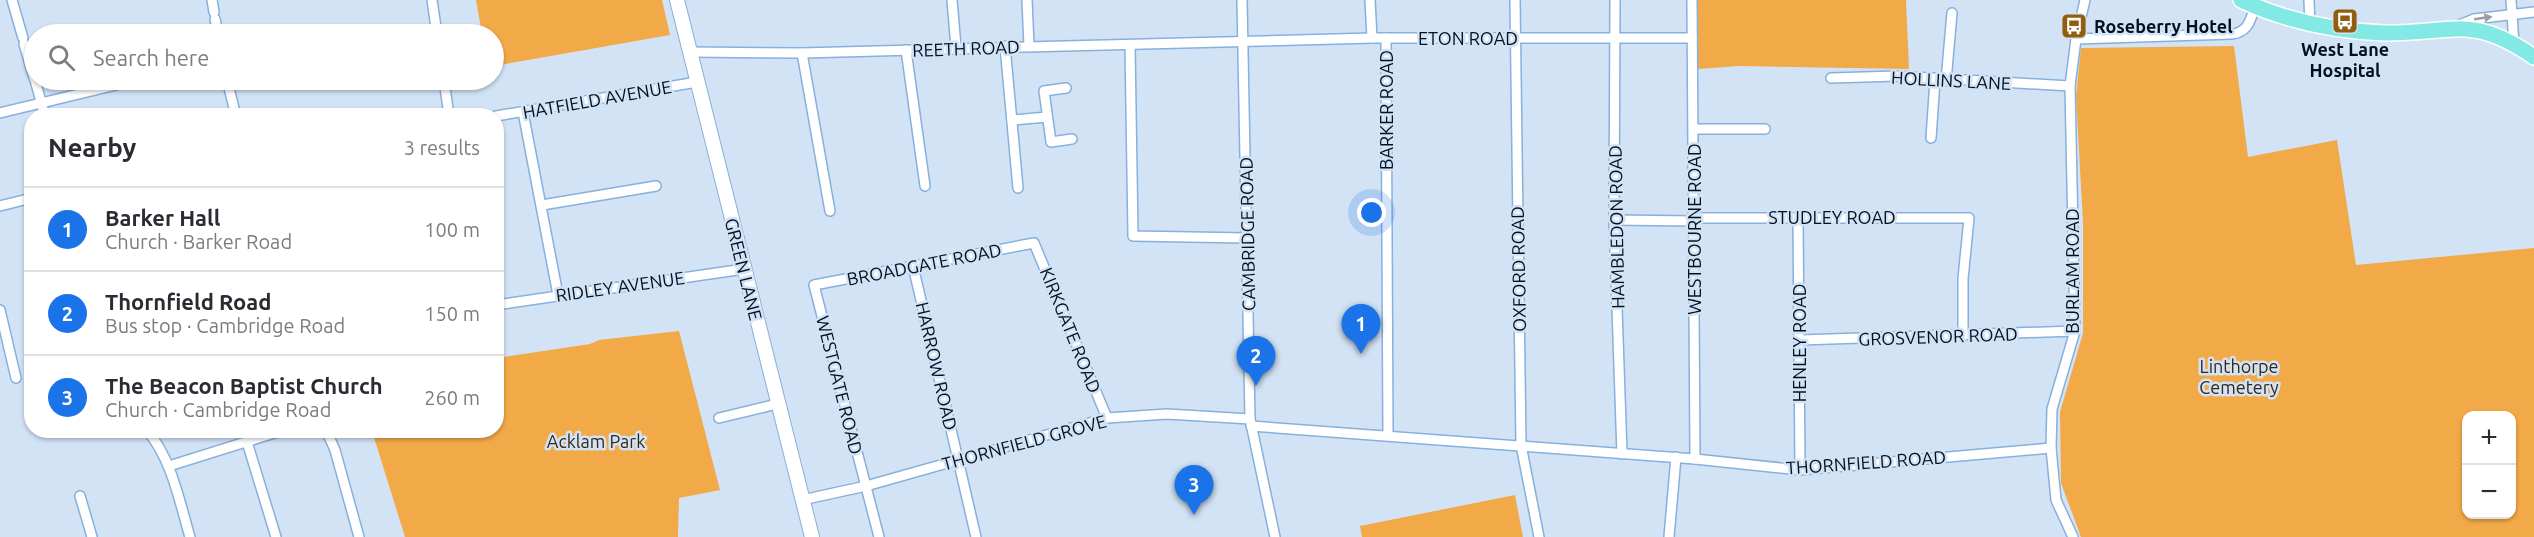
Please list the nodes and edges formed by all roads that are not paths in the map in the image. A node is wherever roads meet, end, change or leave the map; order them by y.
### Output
1 (12, 0) edge
2 (212, 0) edge
3 (432, 0) edge
4 (677, 0) edge
5 (952, 0) edge
6 (1027, 0) edge
7 (1242, 0) edge
8 (1370, 0) edge
9 (1515, 0) edge
10 (1615, 0) edge
11 (1692, 0) edge
12 (2085, 0) edge
13 (2241, 0) edge
14 (2309, 0) edge
15 (2511, 0) edge
16 (2255, 7) junction
17 (2534, 12) edge
18 (1952, 13) dead end
19 (2512, 14) junction
20 (216, 24) edge
21 (436, 24) edge
22 (2310, 26) junction
23 (2455, 27) junction
24 (1372, 38) junction
25 (1386, 38) junction
26 (1515, 38) junction
27 (1615, 38) junction
28 (1692, 38) junction
29 (2076, 39) junction
30 (1243, 42) junction
31 (24, 44) edge
32 (2514, 44) junction
33 (1130, 45) junction
34 (1005, 46) junction
35 (1029, 46) junction
36 (956, 47) junction
37 (906, 50) junction
38 (690, 51) junction
39 (802, 53) junction
40 (2534, 57) edge
41 (1831, 78) dead end
42 (1935, 80) junction
43 (1946, 81) junction
44 (697, 82) junction
45 (2070, 86) junction
46 (1066, 88) dead end
47 (38, 90) edge
48 (91, 90) edge
49 (230, 90) edge
50 (445, 90) edge
51 (41, 101) junction
52 (43, 108) edge
53 (234, 108) edge
54 (448, 108) edge
55 (0, 112) edge
56 (523, 112) junction
57 (504, 115) edge
58 (1047, 117) junction
59 (1012, 120) junction
60 (1694, 129) junction
61 (1766, 129) dead end
62 (1931, 138) dead end
63 (1072, 139) dead end
64 (656, 186) dead end
65 (925, 186) dead end
66 (1018, 188) dead end
67 (24, 200) edge
68 (542, 205) junction
69 (0, 206) edge
70 (830, 211) dead end
71 (1798, 217) junction
72 (1694, 219) junction
73 (1614, 220) junction
74 (1247, 237) junction
75 (1034, 243) joint
76 (913, 266) junction
77 (744, 268) junction
78 (814, 285) joint
79 (558, 295) junction
80 (504, 304) edge
81 (0, 310) edge
82 (2075, 331) junction
83 (1963, 336) junction
84 (1800, 340) junction
85 (16, 378) dead end
86 (777, 404) junction
87 (719, 418) dead end
88 (1107, 418) junction
89 (1251, 422) junction
90 (1388, 434) junction
91 (153, 438) edge
92 (259, 438) edge
93 (330, 438) edge
94 (247, 442) junction
95 (1521, 445) junction
96 (2051, 448) junction
97 (1622, 454) junction
98 (1676, 458) junction
99 (958, 459) junction
100 (1695, 459) junction
101 (169, 466) junction
102 (1800, 470) junction
103 (866, 486) junction
104 (80, 496) dead end
105 (802, 500) junction
106 (92, 537) edge
107 (190, 537) edge
108 (276, 537) edge
109 (359, 537) edge
110 (812, 537) edge
111 (879, 537) edge
112 (976, 537) edge
113 (1275, 537) edge
114 (1539, 537) edge
115 (1669, 537) edge
116 (2073, 537) edge

1 - 31 street
2 - 20 street
3 - 21 street
4 - 38 street, GREEN LANE
5 - 36 street
6 - 35 street
7 - 30 street, CAMBRIDGE ROAD
8 - 24 street
9 - 26 street, OXFORD ROAD
10 - 27 street, HAMBLEDON ROAD
11 - 28 street, WESTBOURNE ROAD
12 - 29 street, BURLAM ROAD
13 - 16 main road
14 - 22 street
15 - 19 street
16 - 22 main road
16 - 29 street
17 - 19 street
18 - 43 street
23 -> 19 street
19 - 32 street
22 - 23 main road
23 - 32 main road
24 - 25 street, ETON ROAD
24 - 30 street, ETON ROAD
25 - 26 street, ETON ROAD
25 - 90 street, BARKER ROAD
26 - 27 street, ETON ROAD
26 - 95 street, OXFORD ROAD
27 - 28 street, ETON ROAD
27 - 73 street, HAMBLEDON ROAD
28 - 60 street, WESTBOURNE ROAD
29 - 45 street, BURLAM ROAD
30 - 33 street, REETH ROAD
30 - 74 street, CAMBRIDGE ROAD
32 - 40 main road
33 - 35 street, REETH ROAD
33 - 74 street
34 - 35 street, REETH ROAD
34 - 36 street, REETH ROAD
34 - 59 street
36 - 37 street, REETH ROAD
37 - 39 street, REETH ROAD
37 - 65 street
38 - 39 street, REETH ROAD
38 - 44 street, GREEN LANE
39 - 70 street
41 - 42 street, HOLLINS LANE
42 - 43 street, HOLLINS LANE
42 - 62 street
43 - 45 street, HOLLINS LANE
44 - 56 street, HATFIELD AVENUE
44 - 77 street, GREEN LANE
45 - 82 street, BURLAM ROAD
46 - 58 street
47 - 51 street
48 - 51 street
49 - 53 street
50 - 54 street
51 - 52 street
51 - 55 street
56 - 57 street, HATFIELD AVENUE
56 - 68 street
58 - 59 street
58 - 63 street
59 - 66 street
60 - 61 street
60 - 72 street, WESTBOURNE ROAD
64 - 68 street
67 - 69 street
68 - 79 street
71 - 72 street, STUDLEY ROAD
71 - 83 street, STUDLEY ROAD
71 - 84 street, HENLEY ROAD
72 - 73 street, STUDLEY ROAD
72 - 100 street, WESTBOURNE ROAD
73 - 97 street, HAMBLEDON ROAD
74 - 89 street, CAMBRIDGE ROAD
75 - 76 street, BROADGATE ROAD
75 - 88 street, KIRKGATE ROAD
76 - 78 street, BROADGATE ROAD
76 - 99 street, HARROW ROAD
77 - 79 street, RIDLEY AVENUE
77 - 86 street, GREEN LANE
78 - 103 street, WESTGATE ROAD
79 - 80 street, RIDLEY AVENUE
81 - 85 street
82 - 83 street, GROSVENOR ROAD
82 - 96 street, BURLAM ROAD
83 - 84 street, GROSVENOR ROAD
84 - 102 street, HENLEY ROAD
86 - 87 street
86 - 105 street, GREEN LANE
88 - 89 street, THORNFIELD GROVE
88 - 99 street, THORNFIELD GROVE
89 - 90 street, THORNFIELD ROAD
89 - 113 street, CAMBRIDGE ROAD
90 - 95 street, THORNFIELD ROAD
91 - 101 street
92 - 94 street
93 - 109 street
94 - 101 street
94 - 108 street
95 - 97 street, THORNFIELD ROAD
95 - 114 street, OXFORD ROAD
96 - 102 street, THORNFIELD ROAD
96 - 116 street, BURLAM ROAD
97 - 98 street, THORNFIELD ROAD
98 - 100 street, THORNFIELD ROAD
98 - 115 street
99 - 103 street, THORNFIELD GROVE
99 - 112 street, HARROW ROAD
100 - 102 street, THORNFIELD ROAD
101 - 107 street
103 - 105 street, THORNFIELD GROVE
103 - 111 street, WESTGATE ROAD
104 - 106 street
105 - 110 street, GREEN LANE

